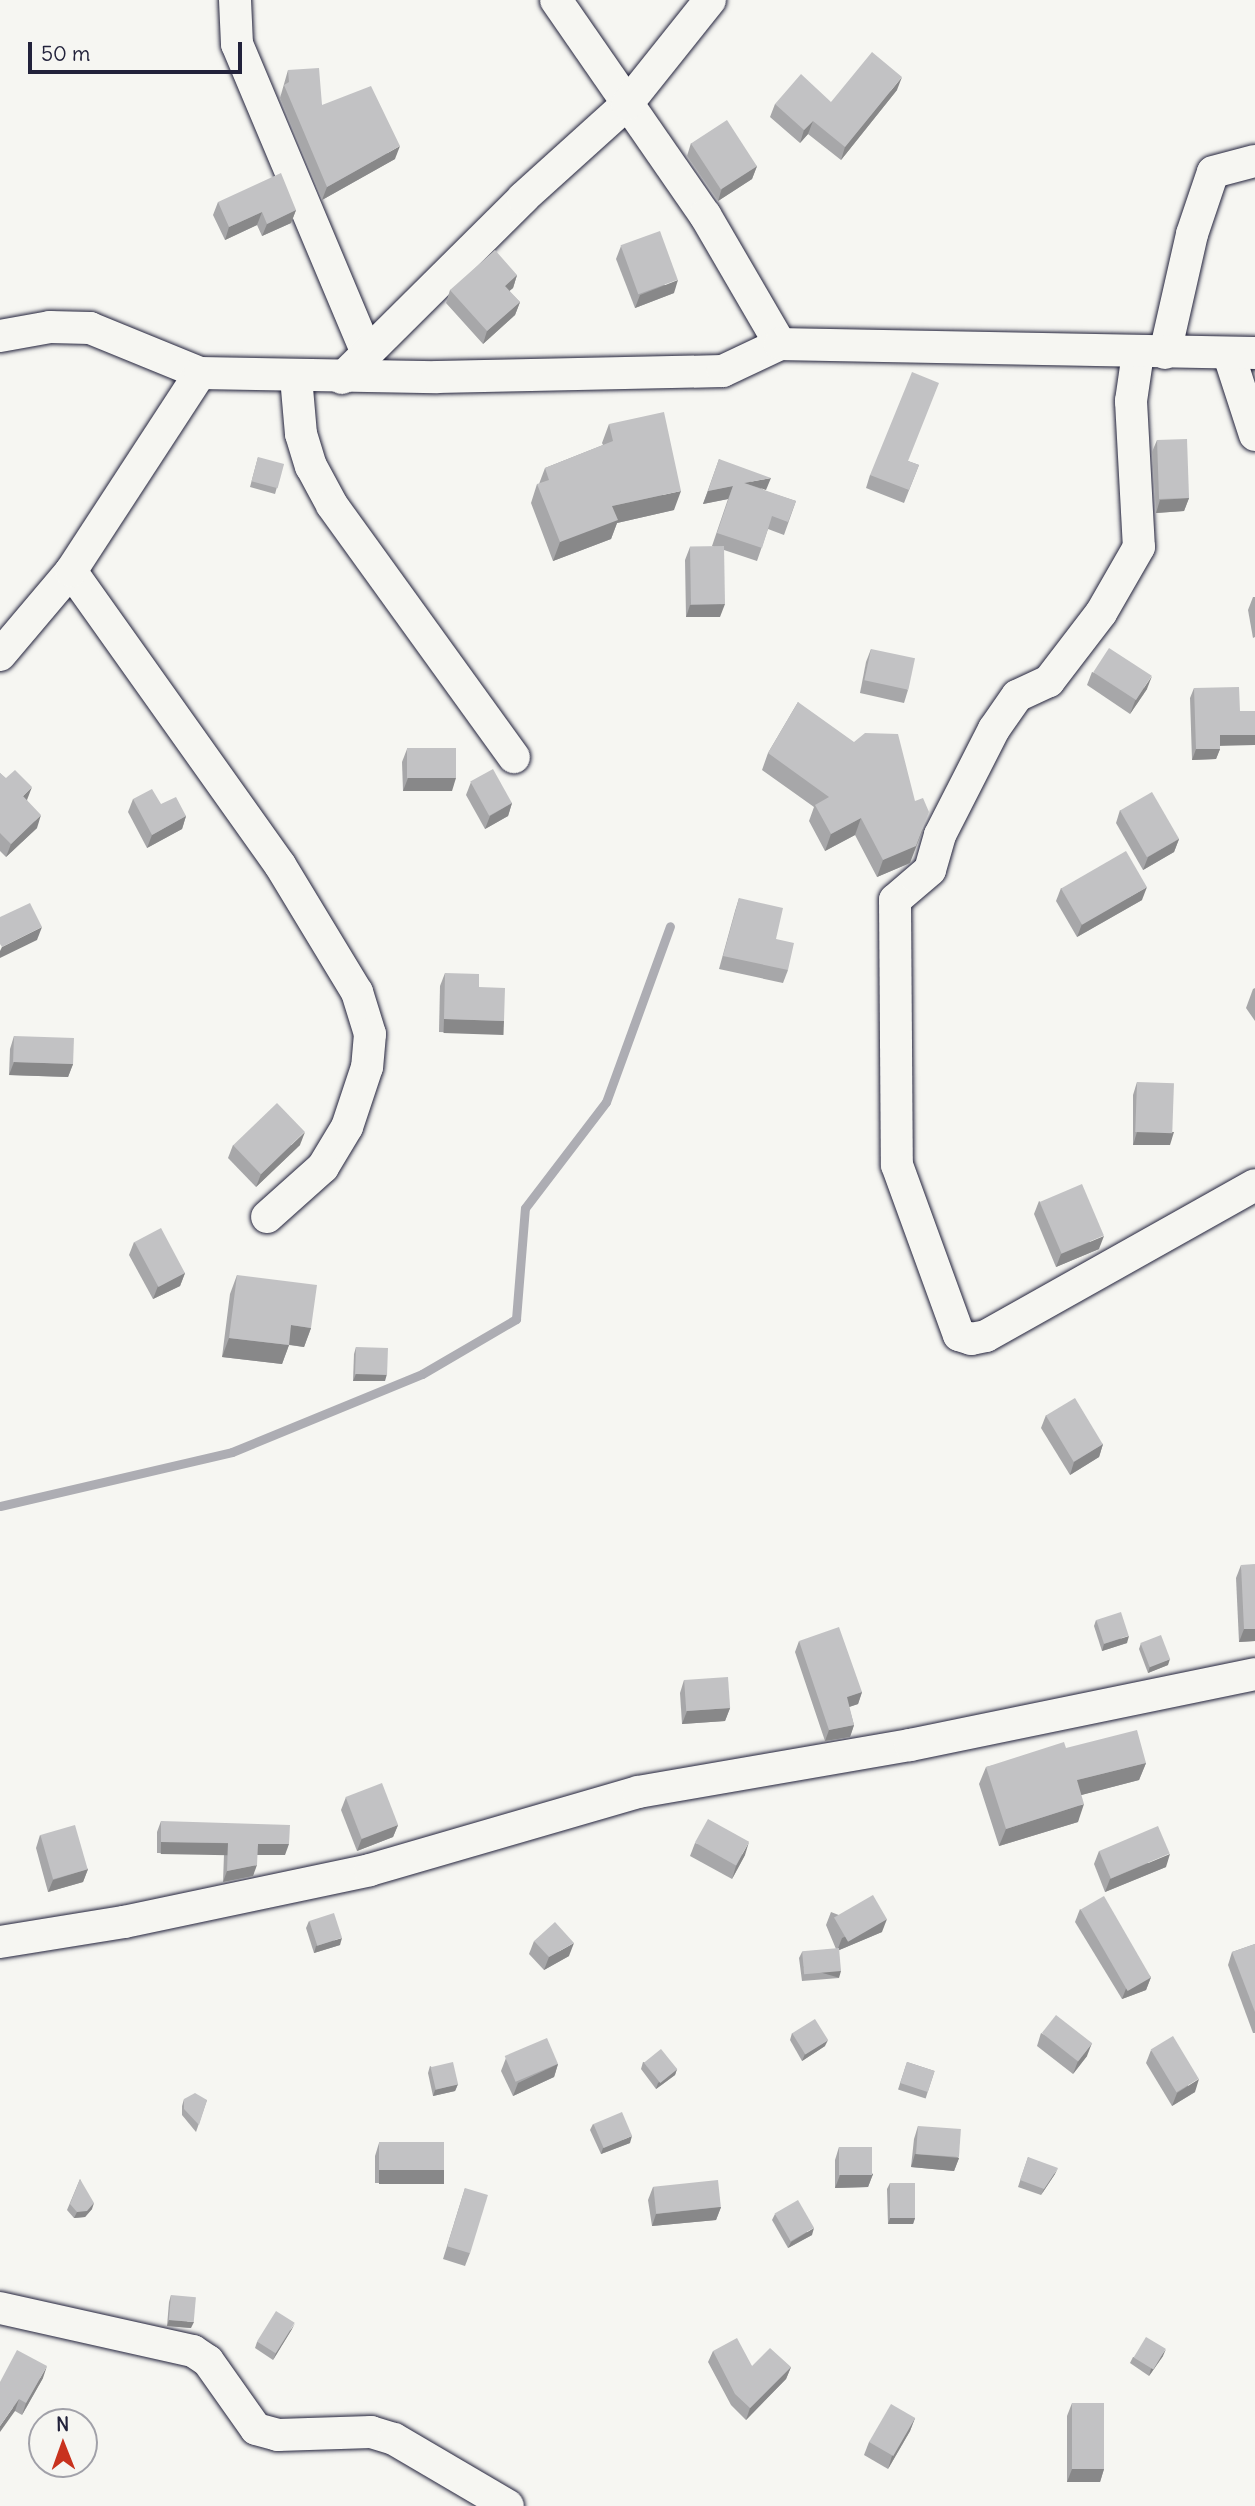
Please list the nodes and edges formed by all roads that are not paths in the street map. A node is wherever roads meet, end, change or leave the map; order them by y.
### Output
1 (235, 0) edge
2 (555, 0) edge
3 (709, 0) edge
4 (627, 104) junction
5 (1255, 161) edge
6 (0, 335) edge
7 (780, 344) junction
8 (367, 353) junction
9 (1152, 353) junction
10 (1242, 354) edge
11 (200, 373) junction
12 (296, 377) junction
13 (342, 378) junction
14 (1255, 435) edge
15 (71, 571) junction
16 (0, 655) edge
17 (514, 757) dead end
18 (1255, 1185) edge
19 (267, 1217) dead end
20 (1255, 1674) edge
21 (0, 1942) edge
22 (0, 2308) edge
23 (508, 2506) edge

1 - 8 street
2 - 4 street
3 - 4 street
4 - 7 street
4 - 8 street
5 - 9 street
6 - 11 street
7 - 9 street
7 - 13 street
8 - 13 street
9 - 10 street
9 - 18 street
10 - 14 street
11 - 12 street
11 - 15 street
12 - 13 street
12 - 17 street
15 - 16 street
15 - 19 street
20 - 21 street
22 - 23 street

